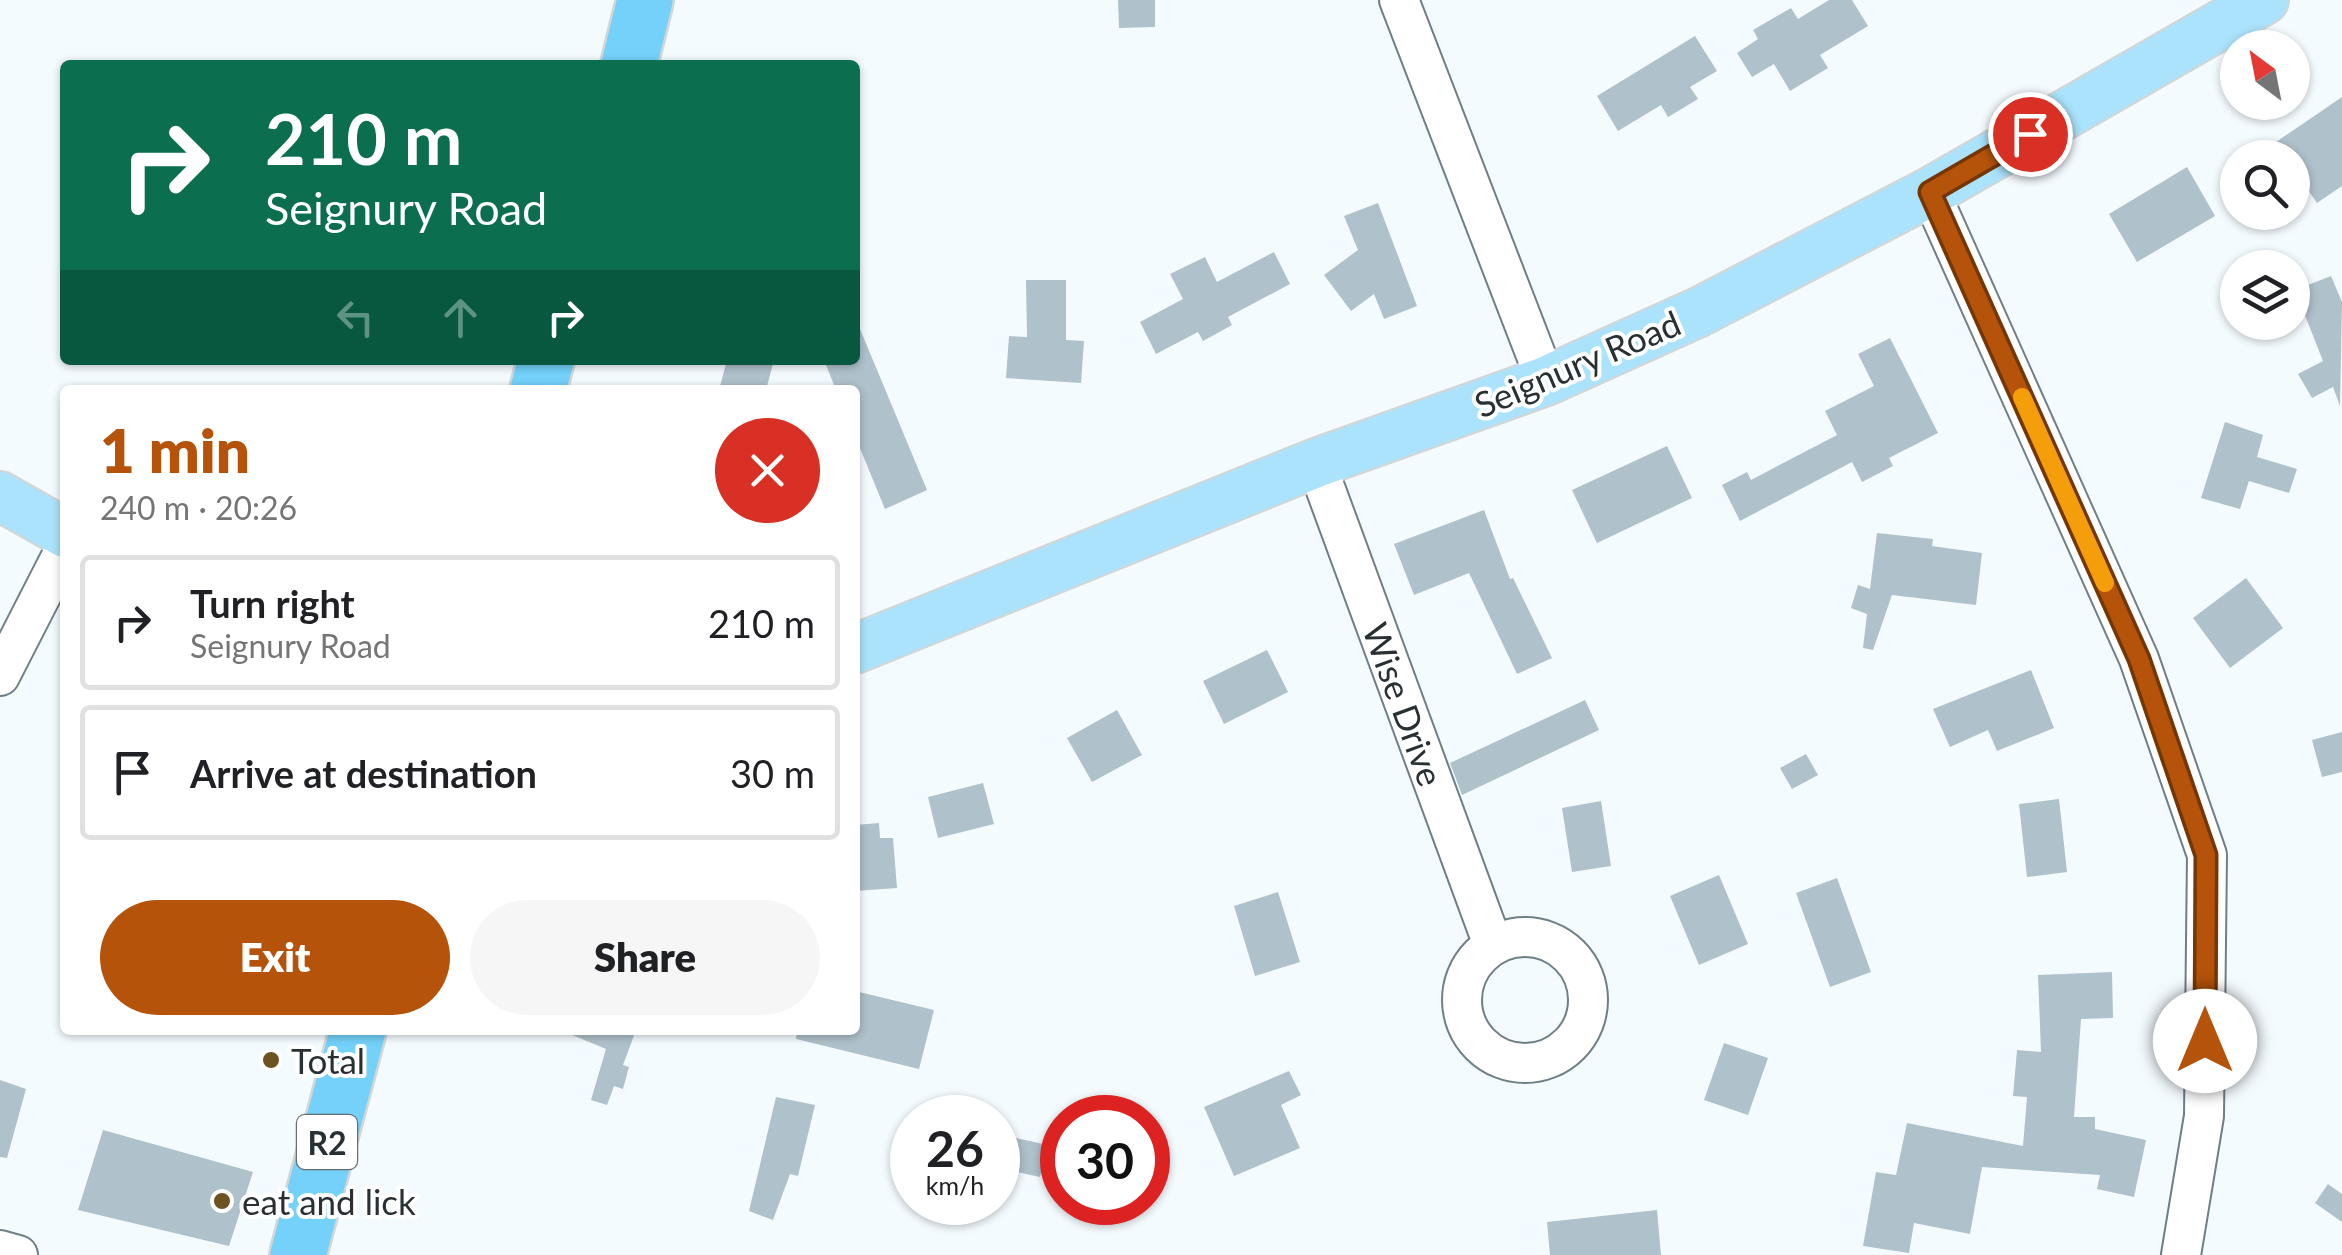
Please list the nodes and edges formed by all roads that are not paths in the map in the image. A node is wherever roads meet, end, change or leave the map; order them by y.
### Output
1 (645, 0) edge
2 (1399, 0) edge
3 (2264, 0) edge
4 (630, 60) edge
5 (1930, 192) junction
6 (1546, 381) junction
7 (1316, 463) junction
8 (0, 496) edge
9 (60, 530) edge
10 (60, 559) edge
11 (860, 647) edge
12 (0, 676) edge
13 (1493, 945) dead end
14 (357, 1035) edge
15 (0, 1250) edge
16 (18, 1255) edge
17 (298, 1255) edge
18 (2181, 1255) edge

1 - 4 highway
2 - 6 street
3 - 5 main road, Seignury Road
5 - 6 main road, Seignury Road
5 - 18 street
6 - 7 main road, Seignury Road
7 - 11 main road, Seignury Road
7 - 13 street, Wise Drive
8 - 9 main road
10 - 12 street
14 - 17 highway, R2
15 - 16 street

